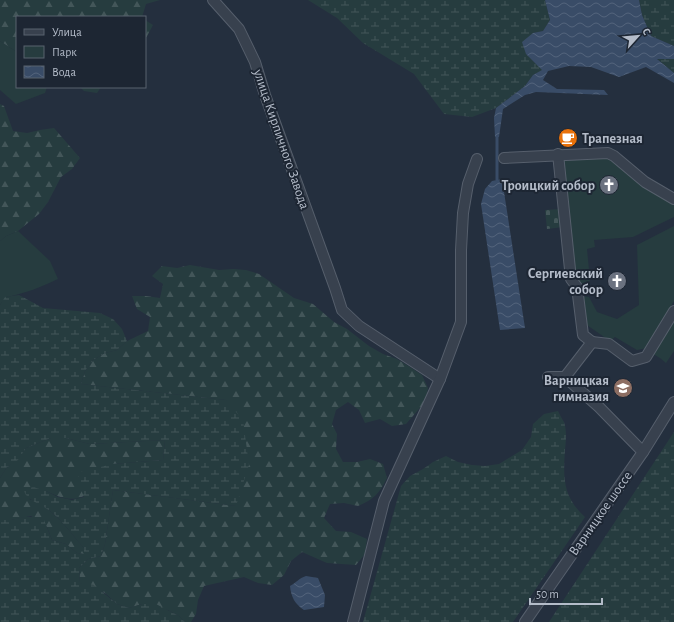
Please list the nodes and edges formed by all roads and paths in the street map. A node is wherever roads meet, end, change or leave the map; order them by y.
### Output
1 (213, 0) edge
2 (558, 154) junction
3 (504, 158) dead end
4 (477, 159) dead end
5 (674, 199) edge
6 (674, 311) edge
7 (592, 342) junction
8 (548, 377) dead end
9 (565, 377) junction
10 (440, 379) junction
11 (674, 402) edge
12 (643, 452) junction
13 (353, 622) edge
14 (525, 622) edge

1 - 10 street, улица Кирпичного Завода
2 - 3 street
2 - 5 street
2 - 7 street
4 - 10 street
6 - 7 street
7 - 9 street
8 - 9 street
9 - 12 street
10 - 13 street
11 - 12 street, Варницкое шоссе
12 - 14 street, Варницкое шоссе

